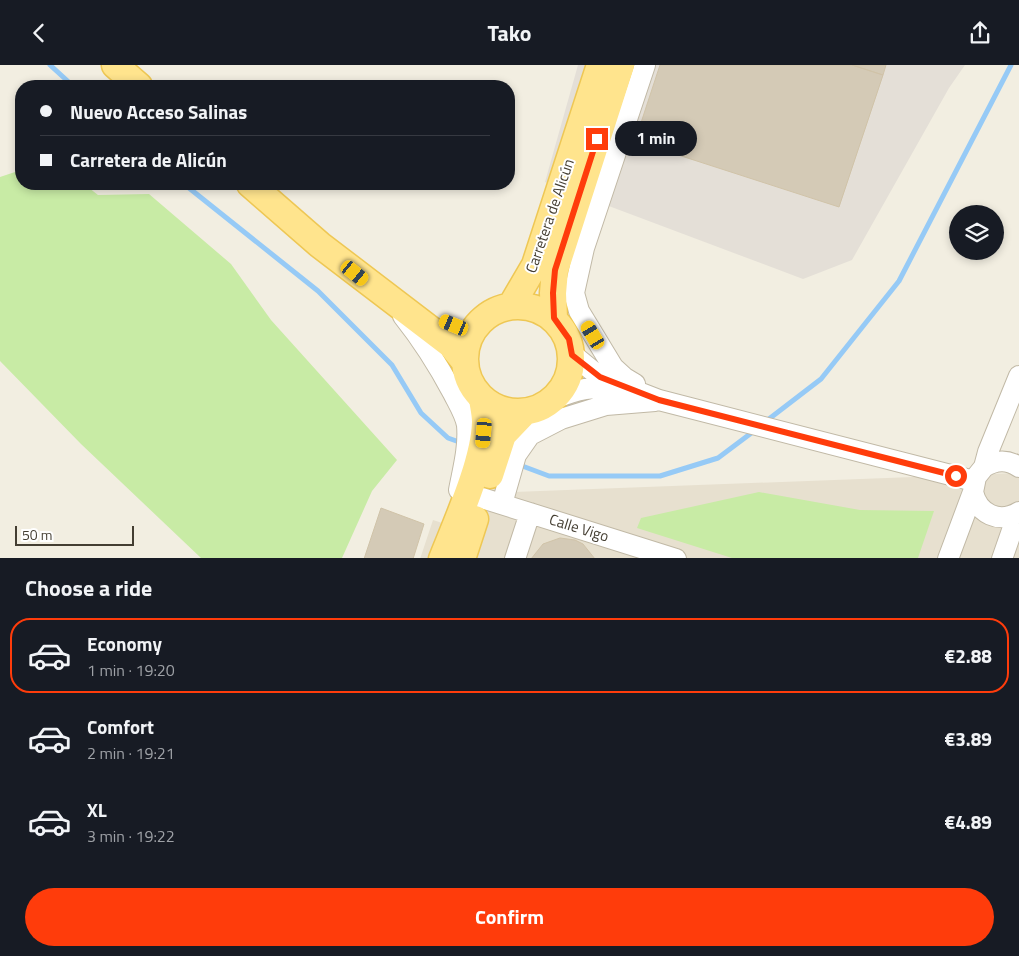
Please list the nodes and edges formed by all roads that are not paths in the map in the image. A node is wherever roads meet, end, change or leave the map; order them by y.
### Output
1 (115, 65) edge
2 (600, 65) edge
3 (621, 65) edge
4 (645, 65) edge
5 (132, 80) edge
6 (257, 190) edge
7 (389, 299) junction
8 (510, 306) junction
9 (554, 318) junction
10 (479, 320) junction
11 (572, 355) junction
12 (465, 362) junction
13 (1019, 376) edge
14 (554, 399) junction
15 (659, 400) junction
16 (484, 419) junction
17 (527, 424) junction
18 (1019, 467) edge
19 (977, 480) junction
20 (484, 491) junction
21 (1018, 512) edge
22 (530, 513) junction
23 (631, 552) edge
24 (451, 554) edge
25 (515, 558) edge
26 (670, 558) edge
27 (948, 558) edge
28 (1002, 558) edge

1 - 5 main road
2 - 8 main road, Carretera de Alicún
3 - 9 main road, Carretera de Alicún
4 - 15 street
6 - 7 main road
7 - 10 main road
7 - 12 main road
7 - 16 street
8 - 9 main road
8 - 10 main road
9 - 11 main road
10 - 12 main road
11 - 14 main road
11 - 15 street
12 - 16 main road
13 - 19 street
14 - 15 street
14 - 17 main road
15 - 17 street
15 - 19 street
16 - 17 main road
16 - 17 main road
16 - 20 main road
16 - 20 street
17 - 20 street
18 - 19 street
19 - 21 street
19 - 27 street
20 - 22 street, Calle Vigo
20 - 24 main road
21 - 28 street
22 - 23 street, Calle Vigo
22 - 25 street
23 - 26 street, Calle Vigo

